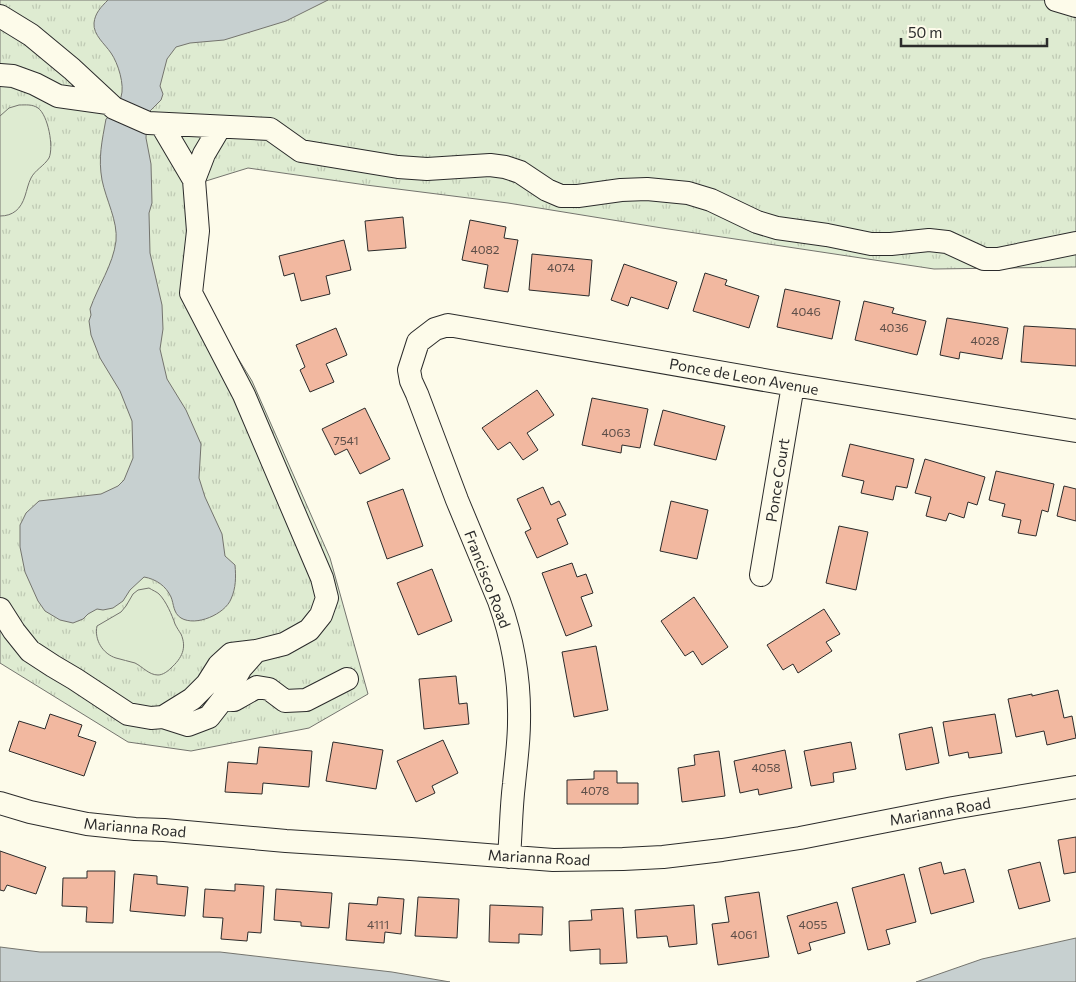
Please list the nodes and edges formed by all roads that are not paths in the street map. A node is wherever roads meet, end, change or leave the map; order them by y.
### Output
1 (1056, 0) edge
2 (1076, 6) edge
3 (0, 16) edge
4 (0, 75) edge
5 (111, 105) junction
6 (154, 123) junction
7 (220, 127) junction
8 (194, 180) junction
9 (1076, 243) edge
10 (418, 342) joint
11 (793, 385) junction
12 (1076, 431) edge
13 (761, 575) dead end
14 (0, 609) edge
15 (256, 651) junction
16 (346, 679) dead end
17 (223, 699) junction
18 (163, 717) junction
19 (1076, 787) edge
20 (0, 803) edge
21 (509, 857) junction

1 - 2 street
3 - 5 street
4 - 5 street
5 - 6 street
6 - 7 street
6 - 8 street
7 - 8 street
7 - 9 street
8 - 15 street
10 - 11 street, Ponce de Leon Avenue
10 - 21 street, Francisco Road
11 - 12 street, Ponce de Leon Avenue
11 - 13 street, Ponce Court
14 - 18 street
15 - 17 street
15 - 18 street
16 - 17 street
17 - 18 street
19 - 21 street, Marianna Road
20 - 21 street, Marianna Road

